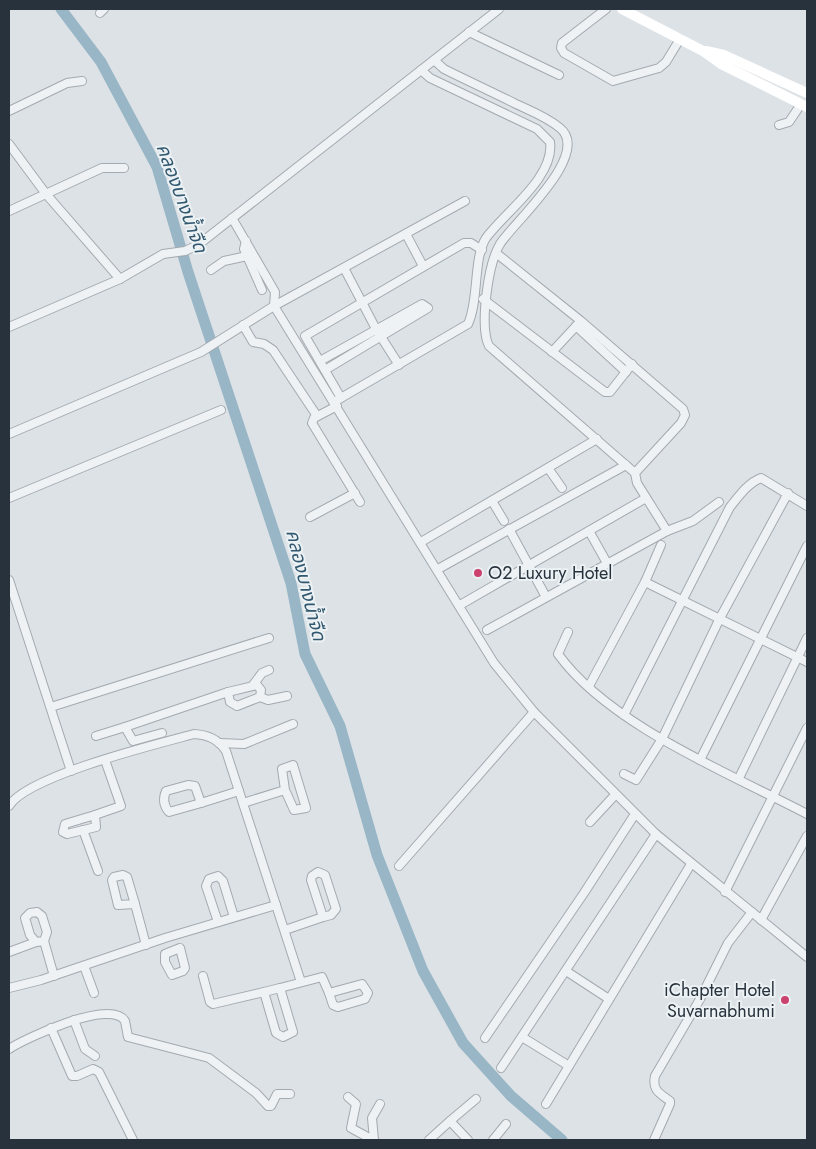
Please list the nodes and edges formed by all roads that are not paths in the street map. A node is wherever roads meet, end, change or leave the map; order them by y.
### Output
1 (499, 9) edge
2 (606, 9) edge
3 (627, 10) edge
4 (469, 32) junction
5 (680, 39) junction
6 (703, 50) junction
7 (434, 60) junction
8 (421, 70) junction
9 (559, 75) dead end
10 (82, 81) dead end
11 (804, 91) edge
12 (802, 104) edge
13 (9, 111) edge
14 (779, 125) dead end
15 (9, 144) edge
16 (124, 168) dead end
17 (537, 180) junction
18 (548, 187) junction
19 (44, 192) junction
20 (465, 201) dead end
21 (9, 206) edge
22 (9, 211) edge
23 (232, 218) junction
24 (406, 234) junction
25 (246, 241) junction
26 (482, 250) junction
27 (496, 253) junction
28 (247, 256) junction
29 (423, 266) junction
30 (344, 268) junction
31 (211, 270) dead end
32 (120, 279) junction
33 (262, 290) dead end
34 (474, 298) junction
35 (486, 299) junction
36 (362, 301) junction
37 (274, 306) junction
38 (579, 323) junction
39 (243, 325) junction
40 (10, 328) edge
41 (379, 333) junction
42 (552, 352) junction
43 (320, 361) junction
44 (632, 364) junction
45 (399, 365) junction
46 (326, 370) junction
47 (626, 372) junction
48 (337, 402) junction
49 (220, 410) dead end
50 (317, 416) junction
51 (9, 434) edge
52 (597, 440) junction
53 (626, 465) junction
54 (548, 468) junction
55 (635, 472) junction
56 (562, 488) dead end
57 (355, 493) junction
58 (788, 493) junction
59 (9, 498) edge
60 (646, 498) junction
61 (492, 501) junction
62 (360, 502) dead end
63 (719, 502) dead end
64 (807, 506) edge
65 (310, 517) dead end
66 (504, 521) dead end
67 (510, 529) junction
68 (667, 531) junction
69 (588, 532) junction
70 (421, 542) junction
71 (661, 546) dead end
72 (807, 546) edge
73 (607, 563) junction
74 (529, 566) junction
75 (438, 569) junction
76 (9, 580) edge
77 (645, 582) junction
78 (546, 597) junction
79 (682, 600) junction
80 (460, 605) junction
81 (720, 618) junction
82 (487, 630) dead end
83 (568, 632) dead end
84 (269, 638) dead end
85 (760, 638) junction
86 (807, 638) edge
87 (798, 657) junction
88 (807, 662) edge
89 (269, 670) dead end
90 (253, 685) junction
91 (589, 686) junction
92 (228, 692) junction
93 (287, 696) dead end
94 (260, 697) junction
95 (51, 707) junction
96 (534, 712) junction
97 (624, 714) junction
98 (157, 717) junction
99 (293, 724) dead end
100 (125, 727) junction
101 (807, 728) edge
102 (162, 733) junction
103 (96, 736) dead end
104 (662, 739) junction
105 (165, 742) junction
106 (220, 743) junction
107 (106, 760) junction
108 (700, 760) junction
109 (71, 770) junction
110 (624, 774) dead end
111 (739, 778) junction
112 (285, 790) junction
113 (239, 791) junction
114 (615, 795) junction
115 (773, 796) junction
116 (200, 803) junction
117 (243, 803) junction
118 (9, 806) edge
119 (635, 814) junction
120 (807, 814) edge
121 (95, 815) junction
122 (590, 822) dead end
123 (83, 830) junction
124 (656, 834) junction
125 (807, 836) edge
126 (692, 864) junction
127 (400, 866) dead end
128 (98, 871) dead end
129 (725, 892) junction
130 (134, 904) dead end
131 (276, 906) junction
132 (752, 912) junction
133 (234, 917) junction
134 (324, 917) junction
135 (762, 920) junction
136 (218, 922) junction
137 (285, 930) junction
138 (177, 935) junction
139 (36, 942) junction
140 (44, 942) junction
141 (146, 945) junction
142 (180, 948) dead end
143 (9, 952) edge
144 (807, 957) edge
145 (84, 966) junction
146 (566, 971) junction
147 (54, 976) junction
148 (203, 976) dead end
149 (301, 982) junction
150 (9, 988) edge
151 (280, 988) junction
152 (264, 992) junction
153 (329, 993) junction
154 (94, 994) dead end
155 (610, 999) junction
156 (74, 1020) junction
157 (51, 1028) junction
158 (522, 1037) junction
159 (485, 1038) dead end
160 (9, 1049) edge
161 (95, 1056) dead end
162 (569, 1066) junction
163 (501, 1068) dead end
164 (290, 1094) dead end
165 (348, 1097) dead end
166 (476, 1099) dead end
167 (380, 1104) dead end
168 (546, 1104) dead end
169 (450, 1120) junction
170 (506, 1124) dead end
171 (133, 1140) edge
172 (374, 1140) edge
173 (429, 1140) edge
174 (468, 1140) edge
175 (493, 1140) edge
176 (654, 1140) edge

1 - 4 street
2 - 5 street
3 - 5 main road
4 - 7 street
4 - 9 street
5 - 6 main road
6 - 11 main road
6 - 12 main road
7 - 8 street
7 - 18 street
8 - 17 street
8 - 23 street
10 - 13 street
11 - 12 main road
12 - 14 street
15 - 19 street
16 - 19 street
17 - 18 street
17 - 26 street
18 - 27 street
19 - 21 street
19 - 22 street
19 - 32 street
20 - 24 street
23 - 25 street
23 - 32 street
24 - 29 street
24 - 30 street
25 - 28 street
25 - 37 street
26 - 29 street
26 - 34 street
27 - 35 street
27 - 38 street
28 - 31 street
28 - 33 street
29 - 36 street
30 - 36 street
30 - 37 street
32 - 40 street
34 - 35 street
34 - 45 street
35 - 42 street
35 - 52 street
36 - 41 street
36 - 43 street
37 - 39 street
37 - 48 street
38 - 42 street
38 - 44 street
38 - 47 street
39 - 50 street
39 - 51 street
41 - 41 street
41 - 43 street
41 - 45 street
41 - 46 street
42 - 47 street
43 - 46 street
44 - 47 street
44 - 55 street
45 - 48 street
46 - 48 street
48 - 50 street
48 - 70 street
49 - 59 street
50 - 57 street
52 - 53 street
52 - 54 street
53 - 55 street
53 - 67 street
54 - 56 street
54 - 61 street
55 - 60 street
57 - 62 street
57 - 65 street
58 - 64 street
58 - 79 street
58 - 81 street
60 - 68 street
60 - 69 street
61 - 66 street
61 - 70 street
63 - 68 street
67 - 74 street
67 - 75 street
68 - 73 street
69 - 73 street
69 - 74 street
70 - 75 street
71 - 77 street
72 - 85 street
73 - 78 street
74 - 78 street
74 - 80 street
75 - 80 street
76 - 95 street
77 - 79 street
77 - 91 street
78 - 82 street
79 - 81 street
79 - 97 street
80 - 96 street
81 - 85 street
81 - 104 street
83 - 91 street
84 - 95 street
85 - 87 street
85 - 108 street
86 - 87 street
87 - 88 street
87 - 111 street
89 - 90 street
90 - 92 street
90 - 94 street
91 - 97 street
92 - 94 street
92 - 98 street
93 - 94 street
95 - 109 street
96 - 114 street
96 - 127 street
97 - 104 street
98 - 100 street
98 - 102 street
99 - 106 street
100 - 102 street
100 - 103 street
101 - 115 street
102 - 105 street
104 - 108 street
104 - 110 street
105 - 106 street
105 - 107 street
106 - 113 street
107 - 109 street
107 - 121 street
108 - 111 street
109 - 118 street
111 - 115 street
112 - 112 street
112 - 117 street
113 - 116 street
113 - 117 street
114 - 119 street
114 - 122 street
115 - 120 street
115 - 129 street
116 - 116 street
117 - 131 street
119 - 124 street
119 - 159 street
121 - 123 street
121 - 123 street
123 - 128 street
124 - 126 street
124 - 146 street
125 - 135 street
126 - 129 street
126 - 155 street
129 - 132 street
130 - 141 street
131 - 133 street
131 - 137 street
132 - 135 street
132 - 176 street
133 - 136 street
133 - 136 street
134 - 134 street
134 - 137 street
135 - 144 street
136 - 138 street
137 - 149 street
138 - 141 street
138 - 142 street
139 - 140 street
139 - 140 street
139 - 143 street
140 - 147 street
141 - 145 street
145 - 147 street
145 - 154 street
146 - 155 street
146 - 158 street
147 - 150 street
148 - 152 street
149 - 151 street
149 - 153 street
151 - 152 street
151 - 152 street
153 - 153 street
155 - 162 street
156 - 157 street
156 - 161 street
156 - 164 street
157 - 160 street
157 - 171 street
158 - 162 street
158 - 163 street
162 - 168 street
165 - 172 street
166 - 169 street
167 - 172 street
169 - 173 street
169 - 174 street
170 - 175 street

